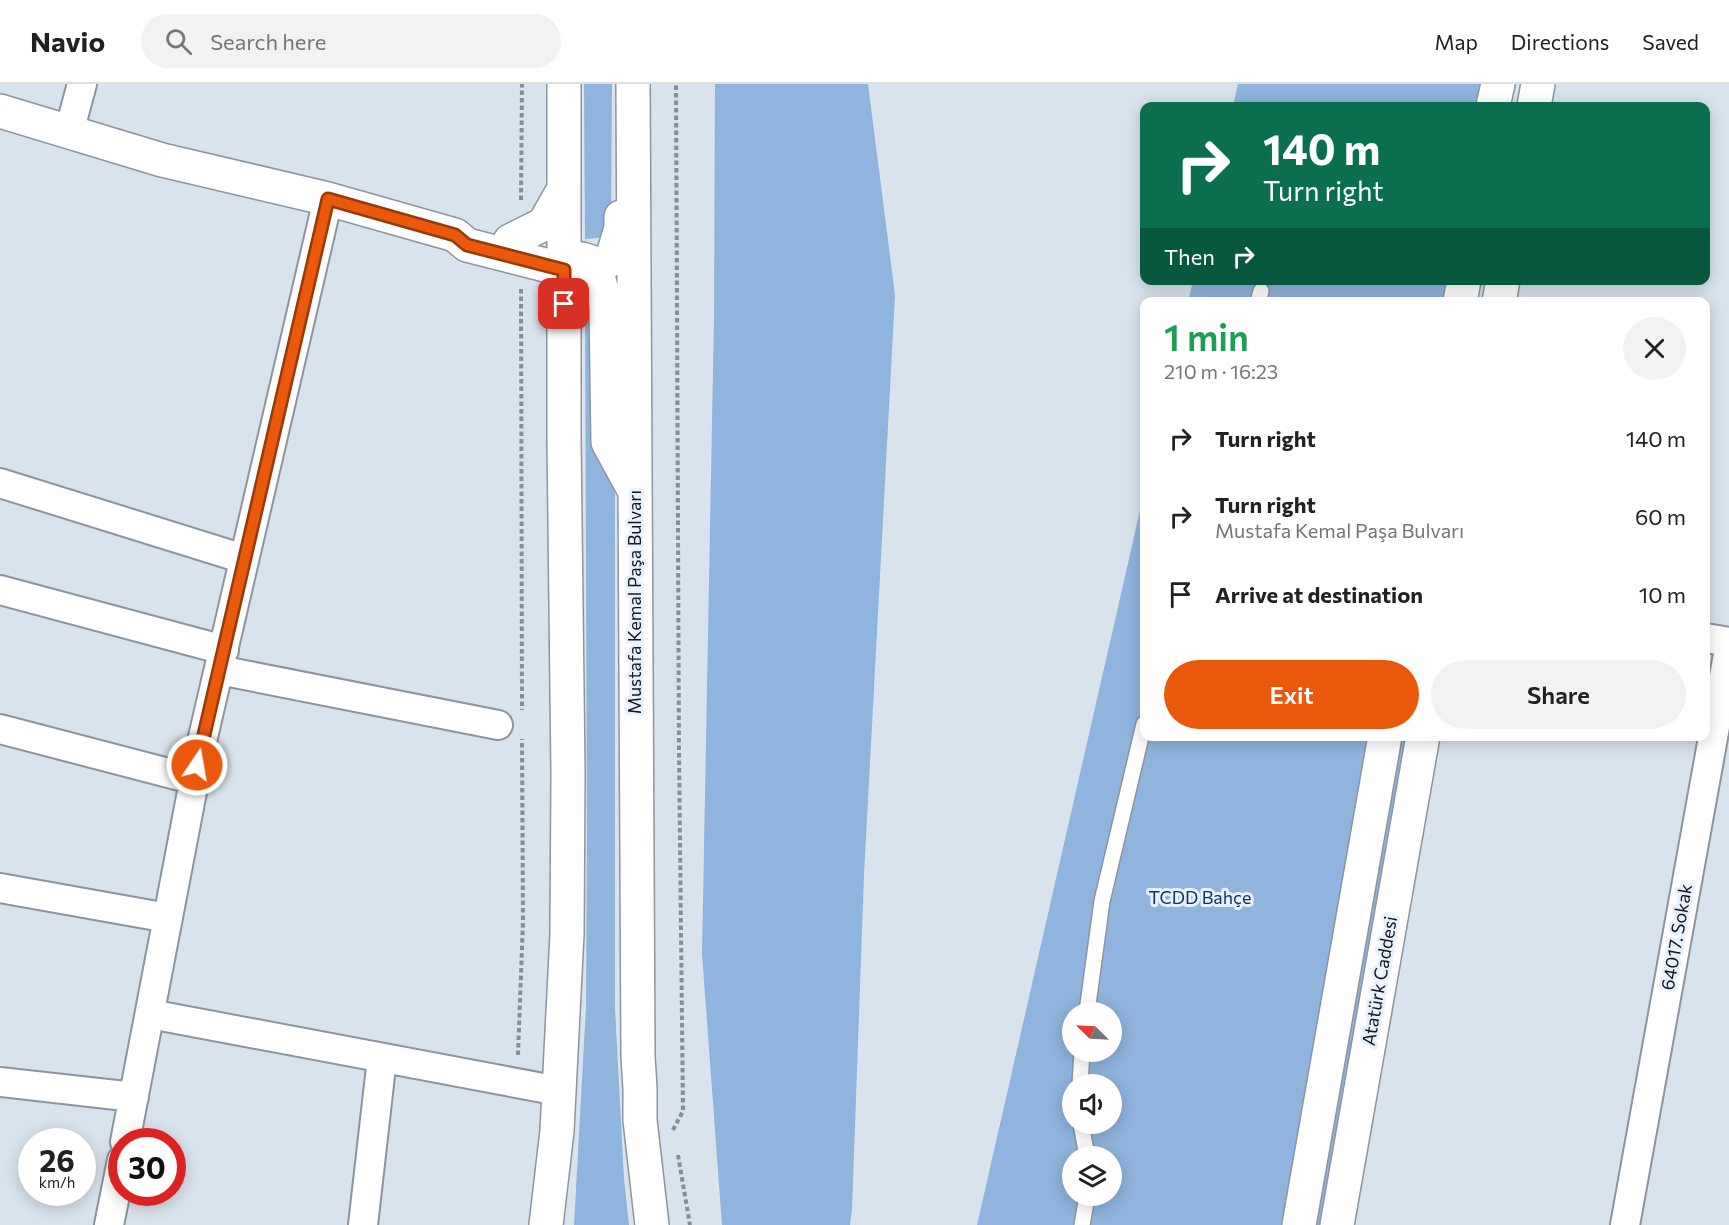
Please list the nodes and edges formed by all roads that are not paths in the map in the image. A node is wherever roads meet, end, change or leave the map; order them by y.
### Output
1 (82, 84) edge
2 (564, 84) edge
3 (633, 84) edge
4 (1498, 84) edge
5 (1538, 84) edge
6 (1494, 102) edge
7 (1535, 102) edge
8 (0, 111) edge
9 (69, 132) junction
10 (633, 145) junction
11 (564, 189) junction
12 (328, 199) junction
13 (515, 250) junction
14 (575, 265) junction
15 (564, 320) junction
16 (0, 483) edge
17 (634, 491) junction
18 (244, 559) junction
19 (0, 590) edge
20 (1710, 639) edge
21 (1729, 642) edge
22 (1729, 649) edge
23 (221, 660) junction
24 (514, 725) road end
25 (0, 729) edge
26 (1140, 740) edge
27 (1384, 741) edge
28 (1423, 741) edge
29 (195, 780) junction
30 (0, 888) edge
31 (168, 918) junction
32 (1088, 1002) edge
33 (150, 1014) junction
34 (382, 1058) junction
35 (0, 1082) edge
36 (134, 1097) junction
37 (558, 1103) junction
38 (128, 1128) edge
39 (113, 1206) edge
40 (1086, 1206) edge
41 (1085, 1224) edge
42 (109, 1225) edge
43 (363, 1225) edge
44 (546, 1225) edge
45 (652, 1225) edge
46 (1299, 1225) edge
47 (1337, 1225) edge
48 (1625, 1225) edge

1 - 9 street
2 - 11 main road
3 - 10 main road, Mustafa Kemal Paşa Bulvarı
4 - 6 main road
5 - 7 main road
8 - 9 main road
9 - 12 main road
10 - 14 main road
10 - 17 main road, Mustafa Kemal Paşa Bulvarı
11 - 13 main road
11 - 14 main road
12 - 13 main road
12 - 18 street
13 - 14 main road
13 - 15 main road
14 - 15 main road
14 - 17 main road
15 - 37 main road
16 - 18 street
17 - 45 main road, Mustafa Kemal Paşa Bulvarı
18 - 23 street
19 - 23 street
20 - 21 street
22 - 48 street, 64017. Sokak
23 - 24 street
23 - 29 street
25 - 29 street
26 - 32 lane
27 - 46 main road, Atatürk Caddesi
28 - 47 main road, Atatürk Caddesi
29 - 31 street
30 - 31 street
31 - 33 street
33 - 34 street
33 - 36 street
34 - 37 street
34 - 43 street
35 - 36 street
36 - 38 street
37 - 44 main road
39 - 42 street
40 - 41 lane

